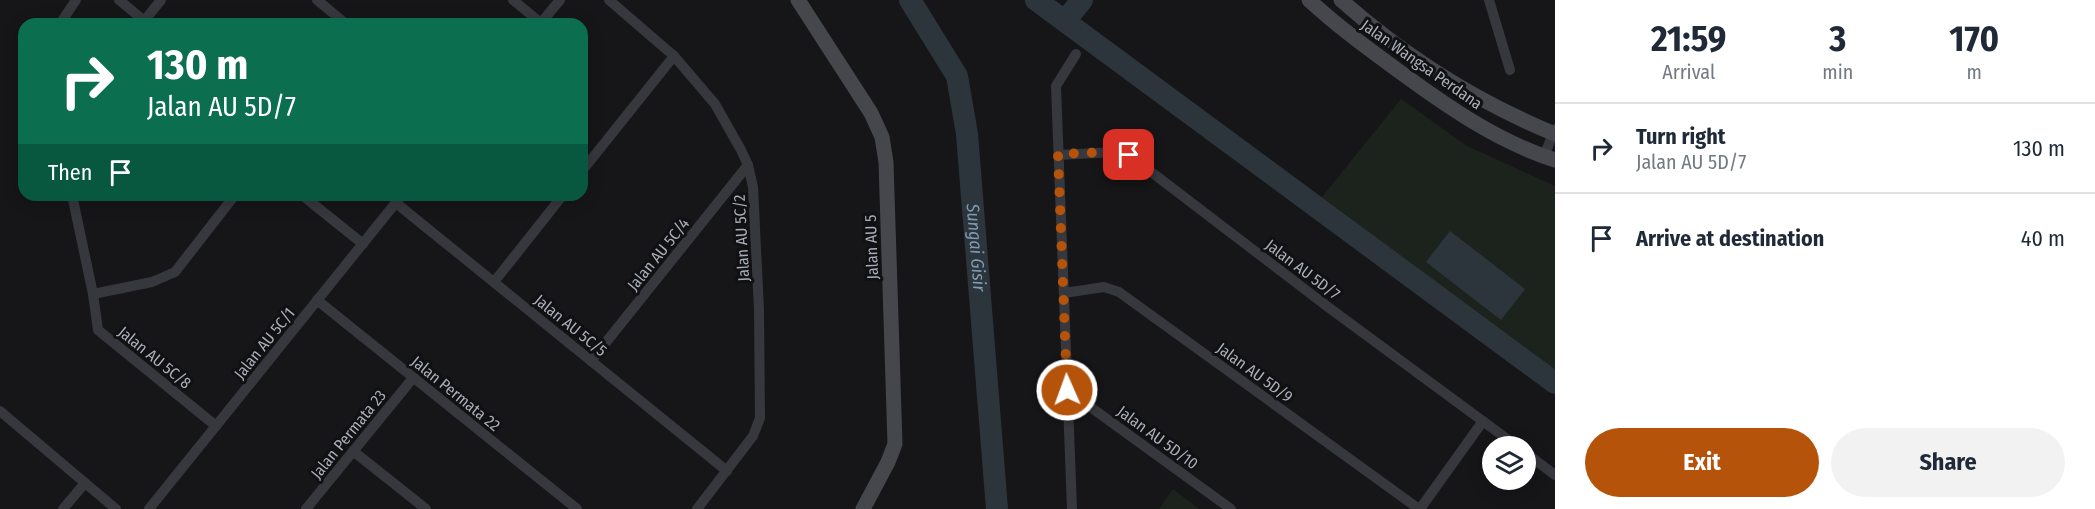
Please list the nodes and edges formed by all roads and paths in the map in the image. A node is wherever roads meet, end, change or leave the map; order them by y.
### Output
1 (76, 0) edge
2 (119, 0) edge
3 (161, 0) edge
4 (317, 0) edge
5 (513, 0) edge
6 (560, 0) edge
7 (609, 0) edge
8 (798, 0) edge
9 (1309, 0) edge
10 (1341, 0) edge
11 (1489, 0) edge
12 (64, 18) edge
13 (141, 18) edge
14 (149, 18) edge
15 (339, 18) edge
16 (535, 18) edge
17 (545, 18) edge
18 (1076, 54) dead end
19 (674, 56) junction
20 (1510, 70) dead end
21 (1554, 132) edge
22 (1058, 154) junction
23 (1550, 158) edge
24 (588, 164) edge
25 (748, 165) junction
26 (73, 201) edge
27 (230, 201) edge
28 (309, 201) edge
29 (397, 201) edge
30 (401, 201) edge
31 (558, 201) edge
32 (363, 244) junction
33 (494, 282) junction
34 (1064, 293) junction
35 (93, 294) junction
36 (317, 300) junction
37 (591, 361) junction
38 (413, 378) junction
39 (1067, 390) junction
40 (0, 411) edge
41 (1483, 421) junction
42 (216, 426) junction
43 (1503, 436) edge
44 (353, 451) junction
45 (1536, 461) edge
46 (727, 471) junction
47 (1555, 475) edge
48 (85, 483) junction
49 (63, 509) edge
50 (116, 509) edge
51 (149, 509) edge
52 (306, 509) edge
53 (426, 509) edge
54 (577, 509) edge
55 (697, 509) edge
56 (863, 509) edge
57 (1072, 509) edge
58 (1231, 509) edge
59 (1419, 509) edge

1 - 12 street
2 - 13 street
3 - 14 street
4 - 15 street
5 - 16 street
6 - 17 street
7 - 19 street, Jalan AU 5C/2
8 - 56 main road, Jalan AU 5
9 - 23 main road, Jalan Wangsa Perdana
10 - 21 main road, Jalan Wangsa Perdana
11 - 20 street
18 - 22 street
19 - 24 street
19 - 25 street, Jalan AU 5C/2
21 - 23 street
22 - 34 street
22 - 41 street, Jalan AU 5D/7
25 - 37 street, Jalan AU 5C/4
25 - 46 street, Jalan AU 5C/2
26 - 35 street, Jalan AU 5C/8
27 - 35 street
28 - 32 street
29 - 32 street, Jalan AU 5C/1
30 - 33 street, Jalan AU 5C/5
31 - 33 street
32 - 36 street, Jalan AU 5C/1
33 - 37 street, Jalan AU 5C/5
34 - 39 street
34 - 59 street, Jalan AU 5D/9
35 - 42 street, Jalan AU 5C/8
36 - 38 street, Jalan Permata 22
36 - 42 street, Jalan AU 5C/1
37 - 46 street, Jalan AU 5C/5
38 - 44 street, Jalan Permata 23
38 - 54 street, Jalan Permata 22
39 - 57 street
39 - 58 street, Jalan AU 5D/10
40 - 48 street
41 - 43 street, Jalan AU 5D/7
41 - 59 street
42 - 51 street, Jalan AU 5C/1
44 - 52 street, Jalan Permata 23
44 - 53 street
45 - 47 street
46 - 55 street, Jalan AU 5C/2
48 - 49 street
48 - 50 street

